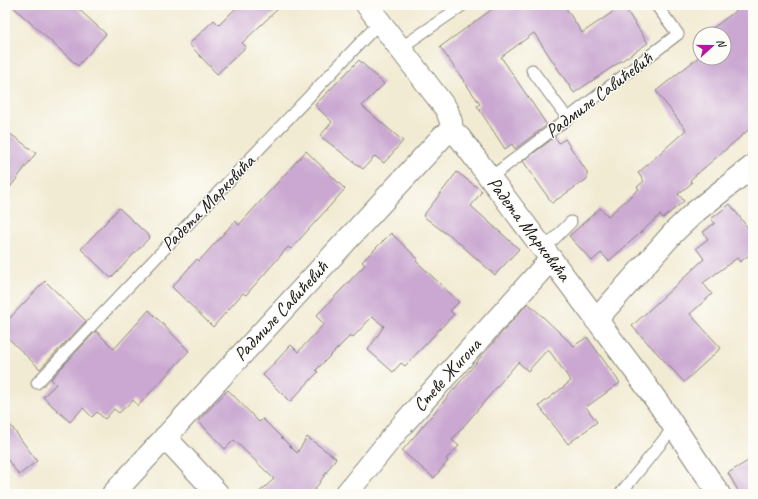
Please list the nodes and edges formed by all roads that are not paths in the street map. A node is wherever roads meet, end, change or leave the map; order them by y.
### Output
1 (367, 5) edge
2 (463, 5) edge
3 (656, 5) edge
4 (379, 23) junction
5 (399, 49) junction
6 (532, 70) dead end
7 (568, 119) junction
8 (452, 133) junction
9 (753, 166) edge
10 (491, 177) junction
11 (571, 222) dead end
12 (547, 254) junction
13 (596, 320) junction
14 (37, 383) dead end
15 (674, 427) junction
16 (165, 437) junction
17 (113, 494) edge
18 (218, 494) edge
19 (346, 494) edge
20 (620, 494) edge
21 (719, 494) edge

1 - 4 street
2 - 5 lane
3 - 7 lane, Радмиле Савићевић
4 - 5 street
4 - 14 lane, Радета Марковића
5 - 8 street
6 - 7 lane
7 - 10 lane, Радмиле Савићевић
8 - 10 street, Радета Марковића
8 - 16 street, Радмиле Савићевић
9 - 13 street
10 - 12 street, Радета Марковића
11 - 12 lane
12 - 13 street, Радета Марковића
12 - 19 street, Стеве Жигона
13 - 15 street, Радета Марковића
15 - 20 lane
15 - 21 street, Радета Марковића
16 - 17 street, Радмиле Савићевић
16 - 18 street

